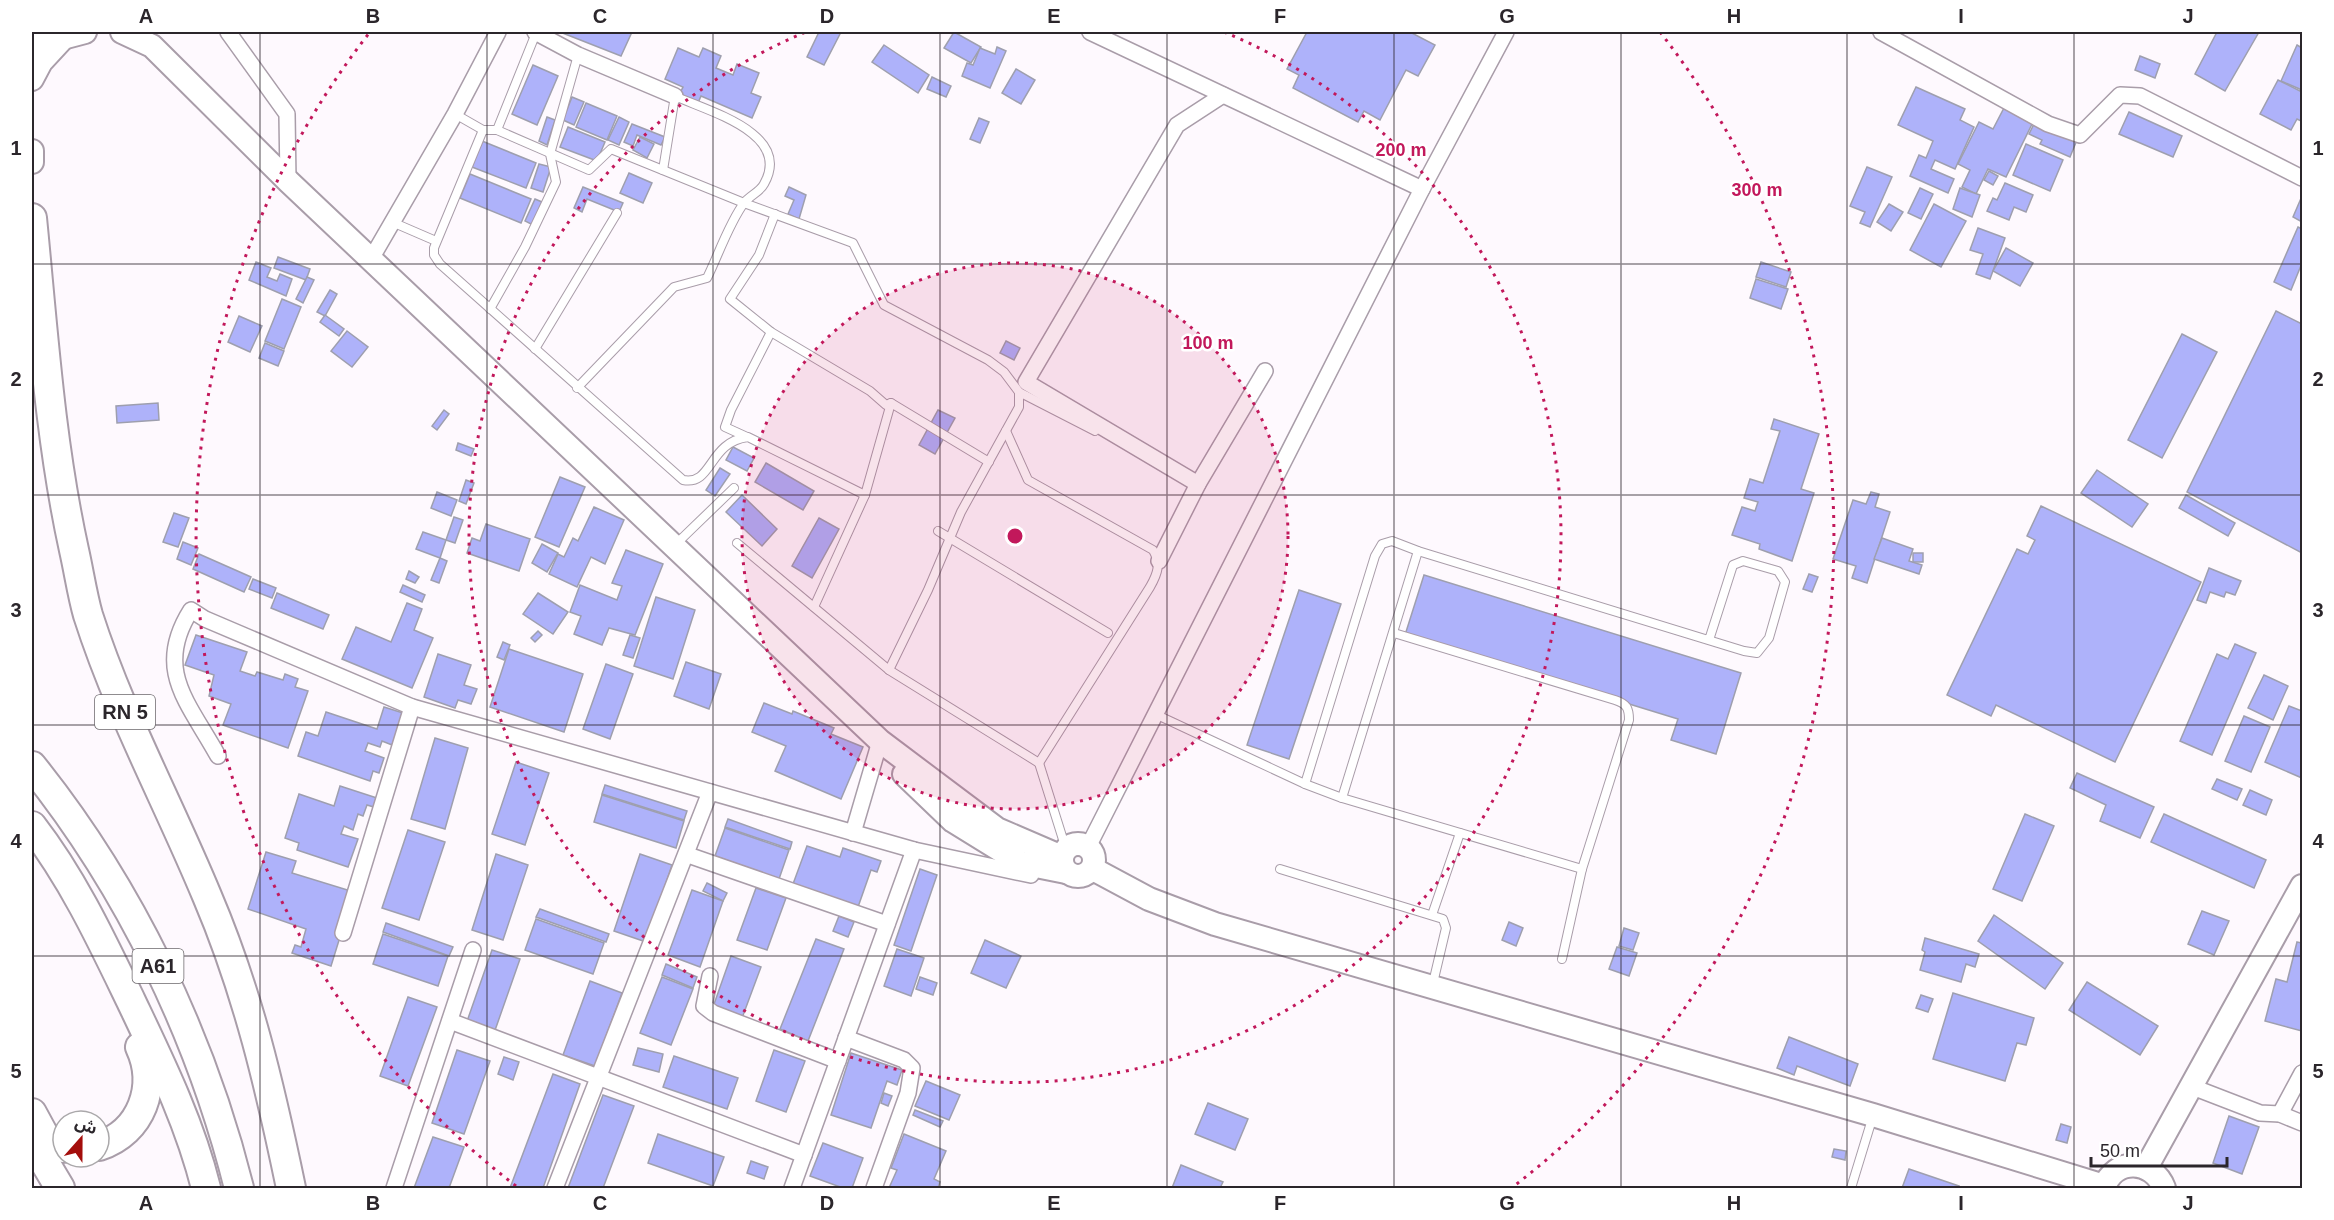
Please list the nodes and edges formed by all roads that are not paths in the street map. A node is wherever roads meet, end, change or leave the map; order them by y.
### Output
1 (122, 32) edge
2 (228, 32) edge
3 (498, 32) edge
4 (536, 32) edge
5 (1090, 32) edge
6 (1506, 32) edge
7 (1881, 32) edge
8 (76, 33) edge
9 (32, 46) edge
10 (578, 55) junction
11 (32, 79) edge
12 (1223, 95) junction
13 (675, 96) junction
14 (455, 114) junction
15 (483, 130) junction
16 (497, 130) junction
17 (32, 151) edge
18 (550, 154) junction
19 (32, 162) edge
20 (663, 170) junction
21 (2302, 178) edge
22 (288, 181) junction
23 (1422, 189) junction
24 (744, 203) junction
25 (617, 213) dead end
26 (775, 214) junction
27 (32, 218) edge
28 (392, 222) junction
29 (436, 241) junction
30 (371, 260) junction
31 (490, 309) junction
32 (771, 332) junction
33 (535, 350) junction
34 (1265, 371) dead end
35 (578, 388) junction
36 (1019, 392) junction
37 (891, 403) junction
38 (1006, 431) junction
39 (748, 437) junction
40 (989, 462) junction
41 (1198, 484) junction
42 (734, 488) dead end
43 (865, 495) junction
44 (938, 531) dead end
45 (951, 537) junction
46 (737, 543) dead end
47 (675, 545) junction
48 (1418, 551) junction
49 (1159, 561) junction
50 (814, 607) junction
51 (1108, 633) dead end
52 (1394, 633) junction
53 (1709, 640) junction
54 (889, 670) junction
55 (412, 707) junction
56 (1155, 714) junction
57 (880, 741) junction
58 (218, 756) dead end
59 (1039, 763) junction
60 (32, 765) edge
61 (1305, 784) junction
62 (710, 792) junction
63 (1342, 798) junction
64 (32, 826) edge
65 (853, 833) junction
66 (1460, 833) junction
67 (914, 850) junction
68 (688, 855) junction
69 (1075, 862) junction
70 (1280, 869) dead end
71 (1582, 869) junction
72 (2302, 886) edge
73 (1432, 915) junction
74 (92, 919) junction
75 (887, 924) junction
76 (343, 933) dead end
77 (473, 950) dead end
78 (1562, 959) dead end
79 (710, 976) dead end
80 (1432, 985) junction
81 (450, 1021) junction
82 (846, 1038) junction
83 (838, 1061) junction
84 (2302, 1073) edge
85 (599, 1076) junction
86 (2190, 1086) junction
87 (32, 1113) edge
88 (2280, 1114) junction
89 (1873, 1115) junction
90 (2302, 1123) edge
91 (111, 1140) edge
92 (32, 1141) edge
93 (51, 1141) edge
94 (804, 1155) junction
95 (2146, 1168) junction
96 (2104, 1187) edge
97 (60, 1188) edge
98 (206, 1188) edge
99 (239, 1188) edge
100 (291, 1188) edge
101 (394, 1188) edge
102 (555, 1188) edge
103 (792, 1188) edge
104 (874, 1188) edge
105 (1851, 1188) edge
106 (2164, 1188) edge

1 - 22 main road
2 - 22 street
3 - 14 street
4 - 10 street
4 - 16 lane
5 - 12 street
6 - 23 street
7 - 21 street
8 - 9 main road
8 - 11 main road
10 - 13 street
10 - 18 lane
12 - 23 street
12 - 41 street
13 - 20 lane
13 - 24 lane
14 - 15 lane
14 - 28 street
15 - 16 lane
15 - 29 lane
16 - 18 lane
17 - 19 main road
18 - 20 lane
18 - 31 lane
20 - 24 lane
22 - 30 main road
23 - 56 street
24 - 26 lane
24 - 35 lane
25 - 33 lane
26 - 32 lane
26 - 36 lane
27 - 100 highway, RN 5
28 - 29 lane
28 - 30 street
29 - 31 lane
30 - 47 main road
31 - 33 lane
32 - 37 lane
32 - 39 lane
33 - 35 lane
34 - 41 street
35 - 39 lane
36 - 38 lane
36 - 41 lane
37 - 40 lane
37 - 43 lane
38 - 40 lane
38 - 49 lane
39 - 43 lane
40 - 45 lane
41 - 49 street
42 - 47 lane
43 - 50 lane
44 - 45 lane
45 - 51 lane
45 - 54 lane
46 - 50 lane
47 - 57 main road
48 - 52 lane
48 - 53 lane
48 - 61 lane
49 - 59 lane
50 - 54 lane
52 - 63 lane
52 - 71 lane
53 - 53 lane
54 - 59 lane
55 - 58 street
55 - 62 street
55 - 76 street
56 - 61 lane
56 - 69 street
57 - 65 street
57 - 69 main road
59 - 69 lane
60 - 99 highway, A61
61 - 63 lane
62 - 65 street
62 - 68 street
63 - 66 lane
64 - 74 highway, A61
65 - 67 street
66 - 71 lane
66 - 73 lane
67 - 69 street
67 - 75 street
68 - 75 street
68 - 85 street
69 - 80 main road
70 - 73 lane
71 - 78 lane
72 - 86 main road
73 - 80 lane
74 - 91 highway
74 - 98 highway, A61
75 - 82 street
77 - 81 street
79 - 83 street
80 - 89 main road
81 - 85 street
81 - 101 street
82 - 83 street
82 - 104 street
83 - 94 street
84 - 88 street
85 - 94 street
85 - 102 street
86 - 88 street
86 - 95 main road
87 - 93 highway
88 - 90 street
89 - 96 main road
89 - 105 lane
92 - 97 highway
94 - 103 street
95 - 96 main road
95 - 106 main road

